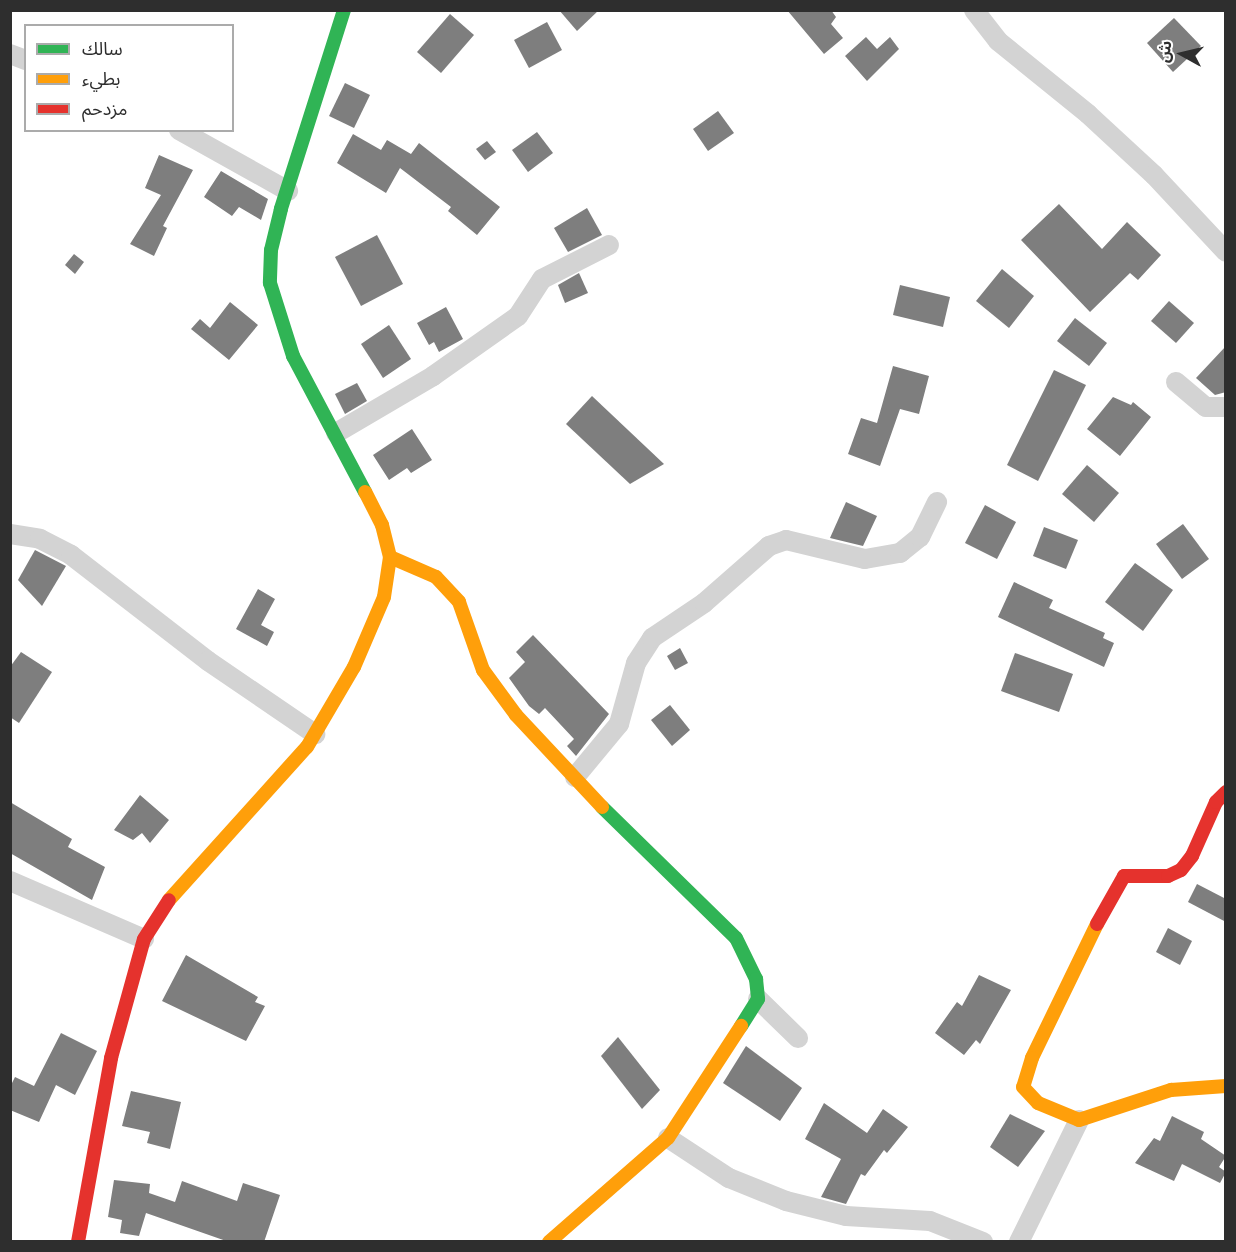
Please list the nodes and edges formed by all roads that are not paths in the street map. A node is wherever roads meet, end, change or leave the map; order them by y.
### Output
1 (344, 10) edge
2 (974, 10) edge
3 (183, 132) edge
4 (288, 191) junction
5 (609, 245) dead end
6 (1226, 252) edge
7 (1176, 382) dead end
8 (1226, 407) edge
9 (336, 433) junction
10 (937, 502) dead end
11 (10, 534) edge
12 (390, 557) junction
13 (315, 734) junction
14 (575, 777) junction
15 (1226, 792) edge
16 (10, 881) edge
17 (144, 939) junction
18 (758, 999) junction
19 (798, 1038) dead end
20 (1226, 1086) edge
21 (1079, 1120) junction
22 (668, 1138) junction
23 (78, 1242) edge
24 (549, 1242) edge
25 (983, 1242) edge
26 (1019, 1242) edge

1 - 4 street
2 - 6 street
3 - 4 street
4 - 9 street
5 - 9 street
7 - 8 street
9 - 12 street
10 - 14 street
11 - 13 street
12 - 13 street
12 - 14 street
13 - 17 street
14 - 18 street
15 - 21 street
16 - 17 street
17 - 23 street
18 - 19 street
18 - 22 street
20 - 21 street
21 - 26 street
22 - 24 street
22 - 25 street

